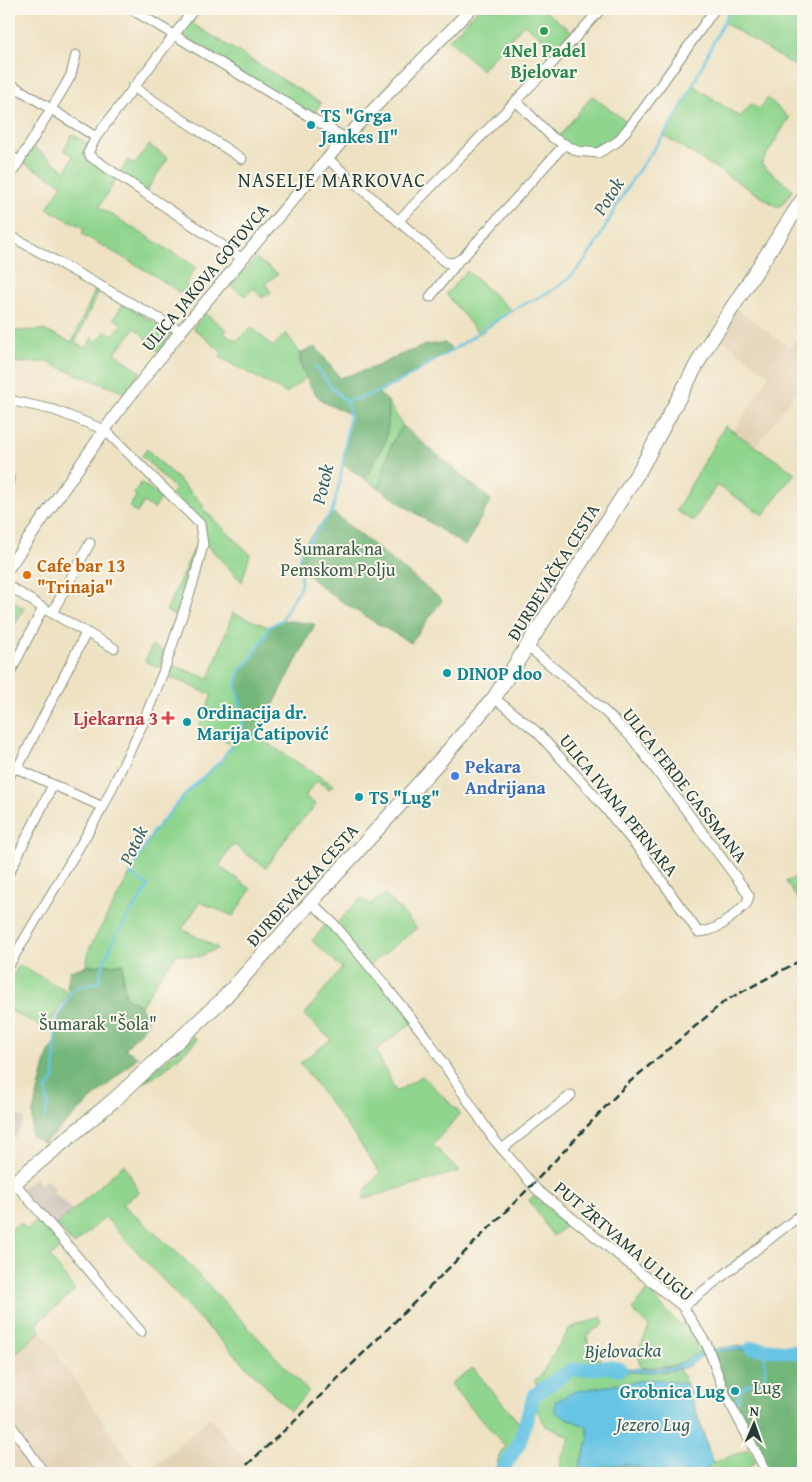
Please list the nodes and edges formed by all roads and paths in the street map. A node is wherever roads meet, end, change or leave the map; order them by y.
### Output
1 (131, 9) edge
2 (194, 9) edge
3 (471, 9) edge
4 (601, 9) edge
5 (715, 9) edge
6 (174, 33) junction
7 (76, 55) dead end
8 (9, 82) edge
9 (133, 87) junction
10 (516, 101) junction
11 (50, 109) junction
12 (96, 137) junction
13 (345, 138) junction
14 (565, 144) junction
15 (9, 155) edge
16 (242, 159) dead end
17 (328, 159) junction
18 (19, 161) junction
19 (9, 178) edge
20 (803, 200) edge
21 (398, 220) junction
22 (9, 235) edge
23 (243, 259) junction
24 (457, 262) junction
25 (430, 297) dead end
26 (181, 331) junction
27 (9, 400) edge
28 (105, 430) junction
29 (90, 543) dead end
30 (9, 566) edge
31 (9, 586) edge
32 (43, 608) junction
33 (52, 613) junction
34 (86, 633) junction
35 (528, 647) junction
36 (114, 648) dead end
37 (9, 675) edge
38 (494, 698) junction
39 (13, 767) edge
40 (9, 777) edge
41 (53, 785) junction
42 (102, 807) junction
43 (9, 873) edge
44 (744, 888) joint
45 (311, 902) junction
46 (9, 965) edge
47 (572, 1095) dead end
48 (502, 1149) junction
49 (12, 1184) edge
50 (803, 1213) edge
51 (683, 1307) junction
52 (141, 1332) dead end
53 (9, 1422) edge
54 (44, 1473) edge
55 (767, 1473) edge

1 - 6 street
2 - 6 street
3 - 13 street, ULICA JAKOVA GOTOVCA
4 - 10 street
5 - 14 street
6 - 9 street
6 - 13 street
7 - 11 street
8 - 11 street
9 - 12 street
9 - 16 street
10 - 14 street
10 - 21 street
11 - 12 street
11 - 18 street
12 - 23 street
13 - 17 street, ULICA JAKOVA GOTOVCA
14 - 24 street
15 - 18 street
17 - 21 street
17 - 23 street, ULICA JAKOVA GOTOVCA
18 - 19 street
20 - 35 main road, ĐURĐEVAČKA CESTA
21 - 24 street
22 - 26 street
23 - 26 street, ULICA JAKOVA GOTOVCA
24 - 25 street
26 - 28 street, ULICA JAKOVA GOTOVCA
27 - 28 street
28 - 30 street, ULICA JAKOVA GOTOVCA
28 - 42 street
29 - 33 street
31 - 32 street
32 - 33 street
32 - 37 street
33 - 34 street
34 - 36 street
34 - 39 street
35 - 38 main road, ĐURĐEVAČKA CESTA
35 - 44 street, ULICA FERDE GASSMANA
38 - 44 street, ULICA IVANA PERNARA
38 - 45 main road, ĐURĐEVAČKA CESTA
39 - 40 street
39 - 41 street
41 - 42 street
41 - 43 street
42 - 46 street
45 - 48 street, PUT ŽRTVAMA U LUGU
45 - 49 main road, ĐURĐEVAČKA CESTA
47 - 48 street
48 - 51 street, PUT ŽRTVAMA U LUGU
49 - 52 street
50 - 51 street
51 - 55 street, PUT ŽRTVAMA U LUGU
53 - 54 street

